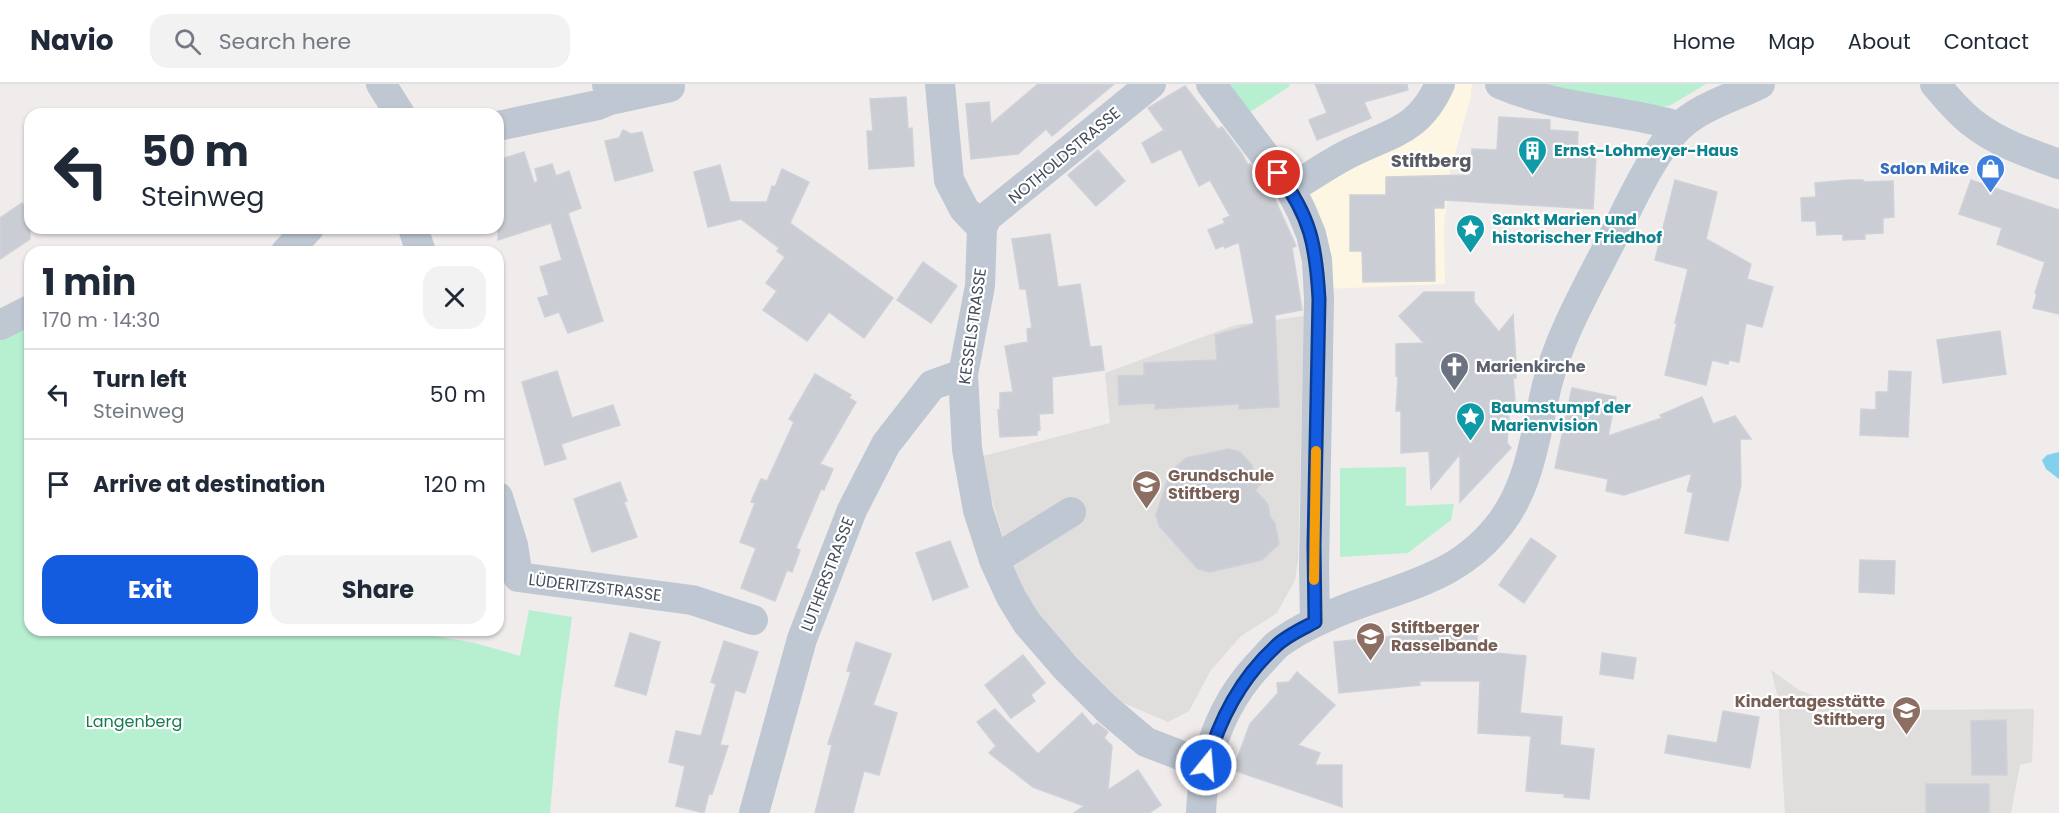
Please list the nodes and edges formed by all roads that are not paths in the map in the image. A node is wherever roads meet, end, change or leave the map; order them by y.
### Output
1 (381, 84) edge
2 (940, 84) edge
3 (1151, 84) edge
4 (1211, 84) edge
5 (1440, 84) edge
6 (1500, 84) edge
7 (1760, 84) edge
8 (1935, 84) edge
9 (670, 87) dead end
10 (608, 92) edge
11 (396, 108) edge
12 (504, 125) edge
13 (1679, 126) junction
14 (2059, 164) edge
15 (1298, 184) junction
16 (982, 228) junction
17 (303, 234) edge
18 (292, 246) edge
19 (24, 313) edge
20 (0, 325) edge
21 (963, 374) junction
22 (1071, 513) dead end
23 (504, 516) edge
24 (994, 560) junction
25 (753, 620) dead end
26 (1315, 622) junction
27 (1206, 765) junction
28 (754, 813) edge
29 (1201, 813) edge

1 - 11 street
2 - 16 street
3 - 16 street, NOTHOLDSTRASSE
4 - 15 street
5 - 15 street
6 - 13 street
7 - 13 street
8 - 14 street
9 - 10 street
10 - 12 street
13 - 26 street
15 - 26 street
16 - 21 street, KESSELSTRASSE
17 - 18 street
19 - 20 street
21 - 24 street, KESSELSTRASSE
21 - 28 street, LUTHERSTRASSE
22 - 24 street
23 - 25 street, LÜDERITZSTRASSE
24 - 27 street, KESSELSTRASSE
26 - 27 street
27 - 29 street

